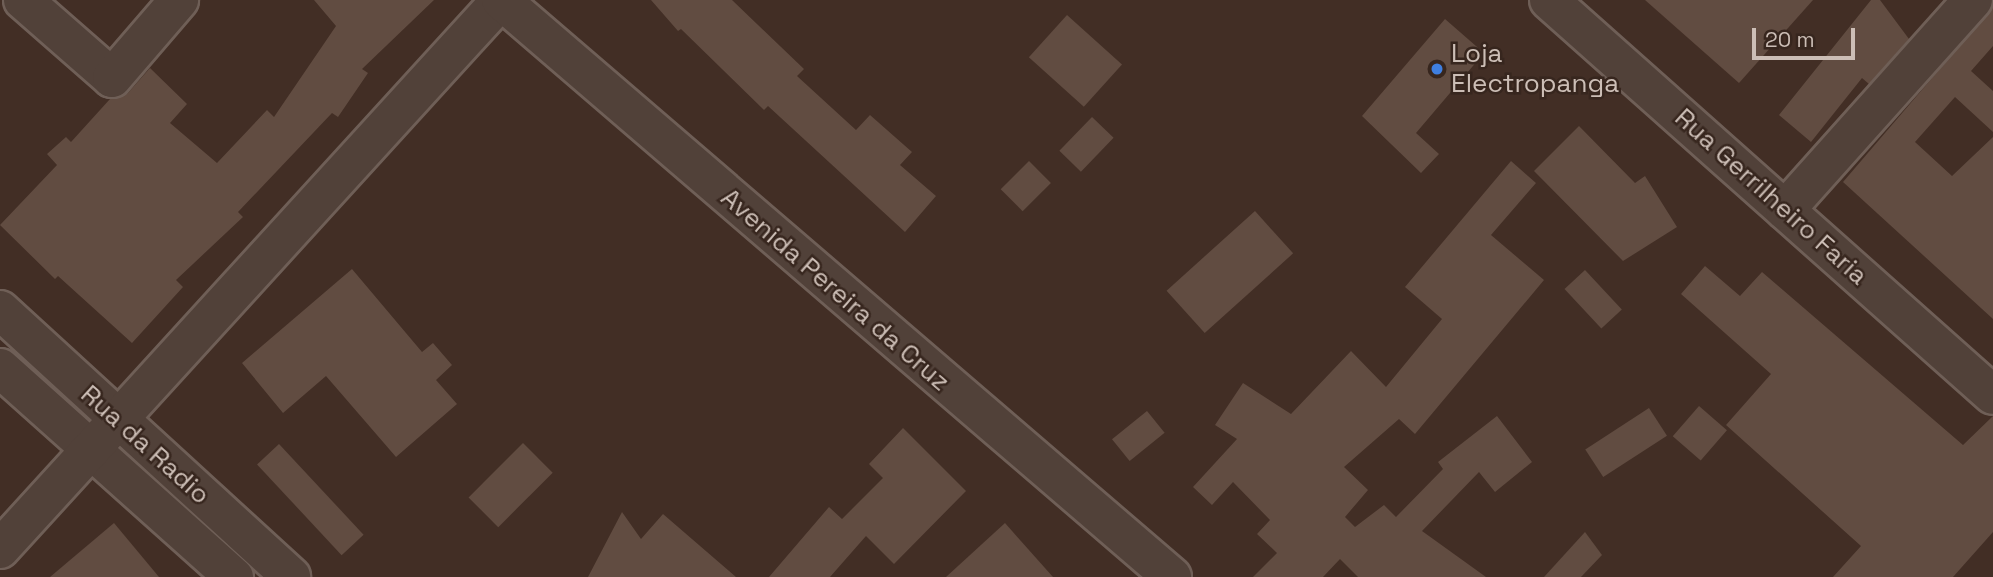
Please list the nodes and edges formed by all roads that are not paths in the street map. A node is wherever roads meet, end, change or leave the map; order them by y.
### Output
1 (23, 0) edge
2 (179, 0) edge
3 (501, 0) edge
4 (1549, 0) edge
5 (1973, 0) edge
6 (1785, 210) junction
7 (0, 310) edge
8 (0, 368) edge
9 (1993, 395) edge
10 (117, 421) junction
11 (91, 450) junction
12 (0, 549) edge
13 (234, 577) edge
14 (291, 577) edge
15 (1172, 577) edge

1 - 2 street
3 - 10 street
3 - 15 street, Avenida Pereira da Cruz
4 - 6 street, Rua Gerrilheiro Faria
5 - 6 street
6 - 9 street, Rua Gerrilheiro Faria
7 - 10 street, Rua da Radio
8 - 11 street, Rua da Radio
10 - 11 street
10 - 14 street, Rua da Radio
11 - 12 street
11 - 13 street, Rua da Radio

